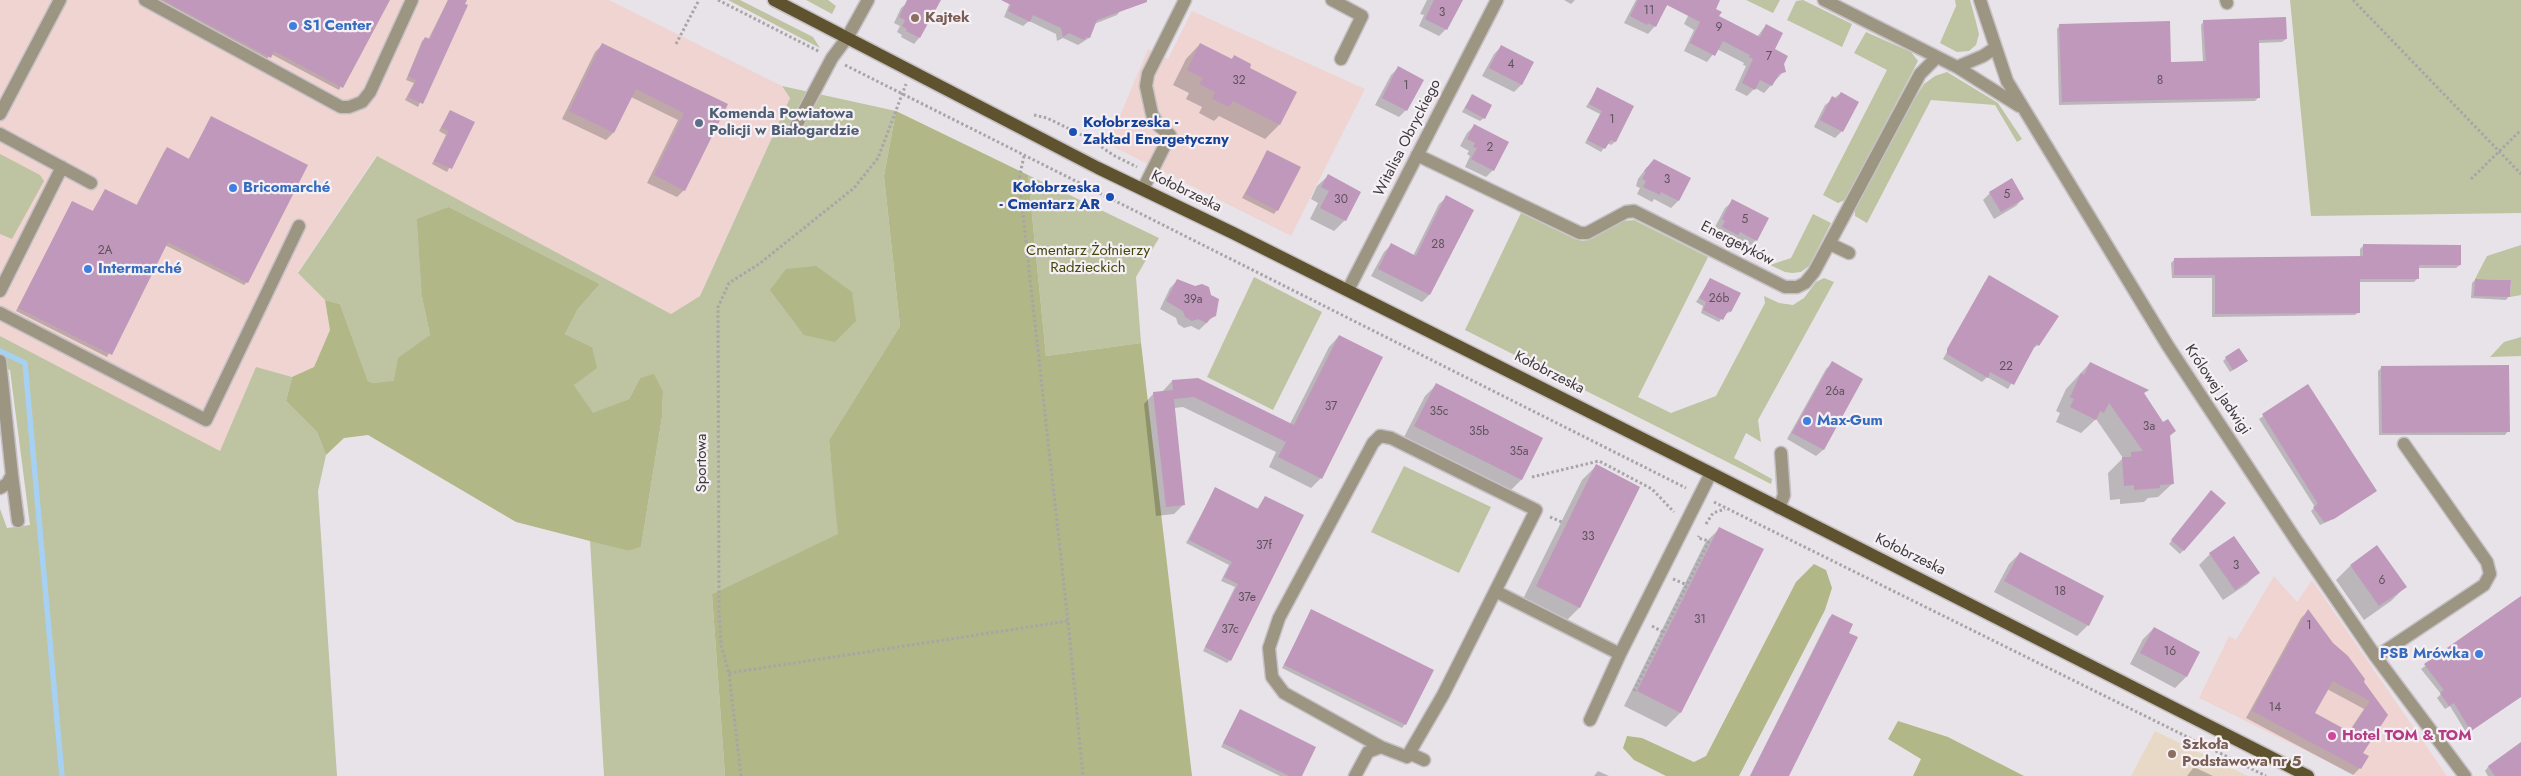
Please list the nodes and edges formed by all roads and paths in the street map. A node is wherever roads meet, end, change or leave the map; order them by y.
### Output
1 (60, 0) edge
2 (145, 0) edge
3 (412, 0) edge
4 (699, 0) edge
5 (718, 0) edge
6 (774, 0) edge
7 (868, 0) edge
8 (1185, 0) edge
9 (1332, 0) edge
10 (1497, 0) edge
11 (1824, 0) edge
12 (1980, 0) edge
13 (2353, 0) edge
14 (847, 38) junction
15 (676, 44) dead end
16 (1995, 48) junction
17 (1937, 57) junction
18 (832, 58) junction
19 (1341, 58) dead end
20 (1957, 67) junction
21 (911, 72) junction
22 (902, 94) junction
23 (2023, 109) junction
24 (0, 114) edge
25 (796, 126) dead end
26 (2521, 130) edge
27 (0, 134) edge
28 (2499, 152) junction
29 (1417, 155) junction
30 (1024, 156) junction
31 (62, 168) junction
32 (2521, 174) edge
33 (2471, 179) dead end
34 (91, 183) dead end
35 (1143, 190) junction
36 (299, 226) dead end
37 (1830, 244) junction
38 (1849, 253) dead end
39 (1348, 290) junction
40 (0, 292) edge
41 (0, 312) edge
42 (0, 361) edge
43 (2404, 444) dead end
44 (1781, 453) dead end
45 (1711, 472) junction
46 (12, 475) junction
47 (1532, 477) dead end
48 (0, 488) edge
49 (1701, 495) junction
50 (1726, 508) junction
51 (1778, 508) junction
52 (18, 520) dead end
53 (1685, 524) junction
54 (1497, 592) junction
55 (1068, 621) junction
56 (1620, 654) junction
57 (2376, 657) junction
58 (730, 673) junction
59 (1634, 690) dead end
60 (1590, 720) dead end
61 (1381, 747) junction
62 (1411, 754) junction
63 (1424, 760) dead end
64 (741, 776) edge
65 (1083, 776) edge
66 (1355, 776) edge
67 (2266, 776) edge
68 (2308, 776) edge
69 (2465, 776) edge

1 - 24 street
2 - 3 street
4 - 15 path
5 - 18 path
6 - 14 main road, Kołobrzeska
7 - 14 street
8 - 35 street
9 - 19 street
10 - 29 street, Witalisa Obryckiego
11 - 17 street
12 - 16 street, Królowej Jadwigi
13 - 28 path
14 - 18 street
14 - 21 main road, Kołobrzeska
16 - 20 street
16 - 23 street, Królowej Jadwigi
17 - 20 street
17 - 37 street, Energetyków
18 - 22 path
18 - 25 street
20 - 23 street
21 - 22 path
21 - 35 main road, Kołobrzeska
22 - 30 path
22 - 58 path, Sportowa
23 - 57 street, Królowej Jadwigi
26 - 28 path
27 - 31 street
28 - 32 path
28 - 33 path
29 - 37 street, Energetyków
29 - 39 street, Witalisa Obryckiego
30 - 49 path
30 - 55 path
31 - 34 street
31 - 40 street
35 - 39 main road, Kołobrzeska
36 - 41 street
37 - 38 street
39 - 45 main road, Kołobrzeska
42 - 46 street
43 - 57 street
44 - 51 street
45 - 49 street
45 - 51 main road, Kołobrzeska
46 - 48 street
46 - 52 street
47 - 53 path
49 - 50 path
49 - 53 street
50 - 59 path
50 - 67 path
51 - 68 main road, Kołobrzeska
53 - 56 street
54 - 56 street
54 - 61 street
54 - 62 street
55 - 58 path
55 - 65 path
56 - 60 street
57 - 69 street, Królowej Jadwigi
58 - 64 path, Sportowa
61 - 62 street
61 - 66 street
62 - 63 street

